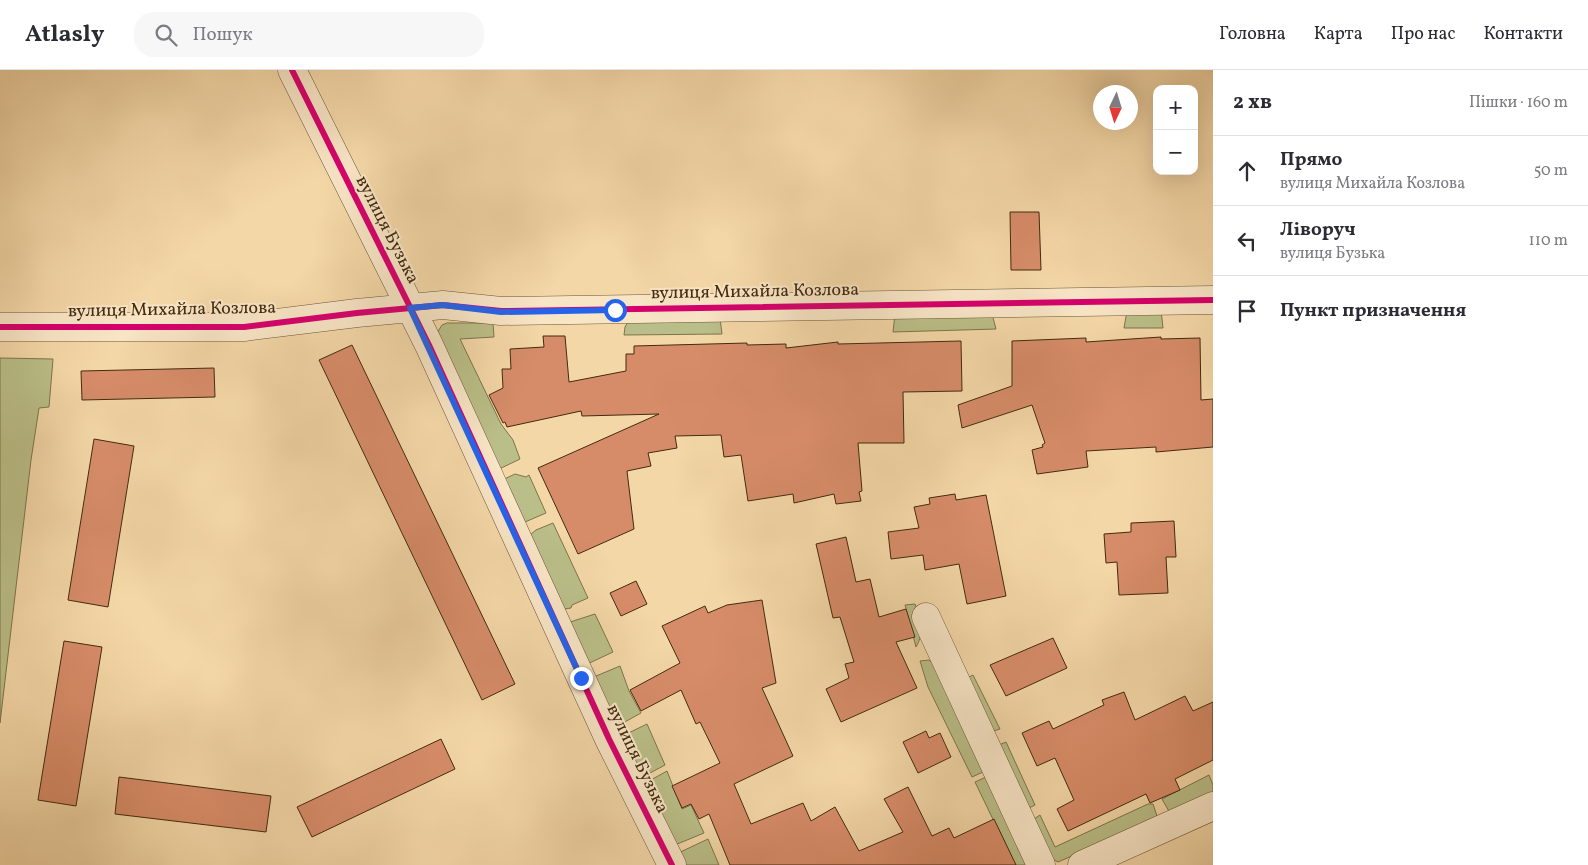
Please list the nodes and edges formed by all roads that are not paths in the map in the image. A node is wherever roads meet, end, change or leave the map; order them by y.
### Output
1 (292, 70) edge
2 (1213, 300) edge
3 (410, 308) junction
4 (0, 327) edge
5 (926, 617) dead end
6 (1213, 806) edge
7 (672, 865) edge
8 (1041, 865) edge
9 (1082, 865) edge

1 - 3 street, вулиця Бузька
2 - 3 street, вулиця Михайла Козлова
3 - 4 street, вулиця Михайла Козлова
3 - 7 street, вулиця Бузька
5 - 8 street
6 - 9 street

